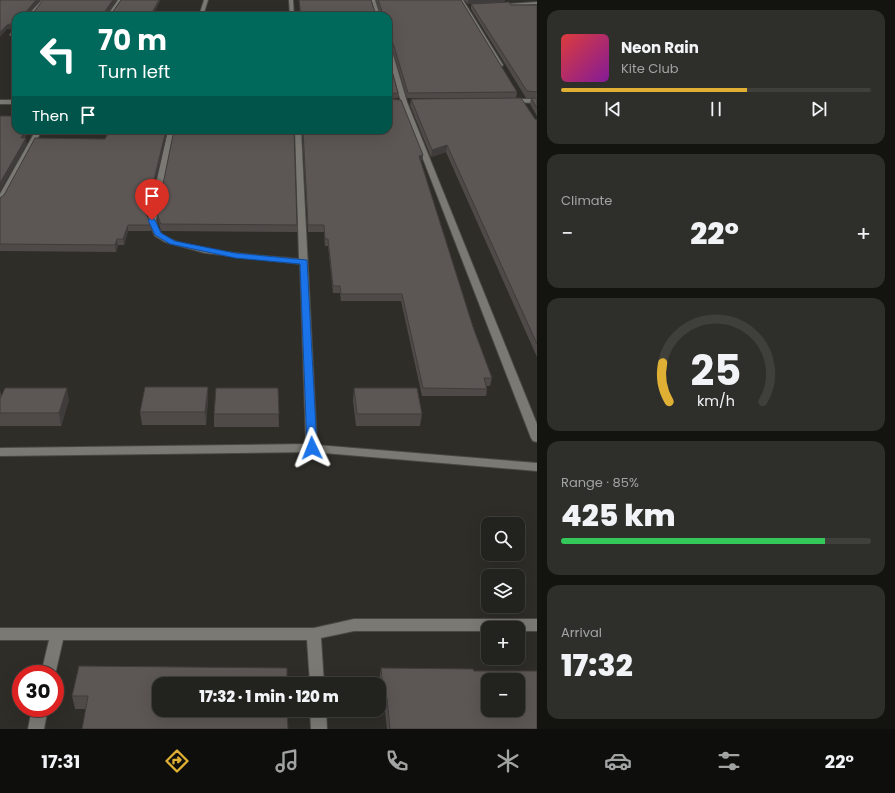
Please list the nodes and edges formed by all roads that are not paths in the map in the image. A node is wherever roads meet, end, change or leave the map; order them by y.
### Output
1 (44, 0) edge
2 (120, 0) edge
3 (206, 0) edge
4 (291, 0) edge
5 (374, 0) edge
6 (461, 0) edge
7 (537, 3) edge
8 (488, 5) edge
9 (466, 6) junction
10 (473, 6) edge
11 (33, 12) edge
12 (112, 12) edge
13 (202, 12) edge
14 (292, 12) edge
15 (377, 12) edge
16 (392, 61) edge
17 (502, 67) edge
18 (518, 94) dead end
19 (506, 101) edge
20 (537, 101) edge
21 (0, 102) edge
22 (12, 102) edge
23 (524, 104) junction
24 (37, 134) edge
25 (170, 134) edge
26 (298, 134) edge
27 (0, 201) edge
28 (304, 262) junction
29 (537, 438) edge
30 (312, 448) junction
31 (0, 452) edge
32 (537, 467) edge
33 (537, 625) edge
34 (0, 634) edge
35 (57, 634) junction
36 (314, 634) junction
37 (50, 665) edge
38 (317, 677) edge
39 (38, 717) edge
40 (318, 717) edge
41 (36, 729) edge
42 (319, 729) edge

1 - 11 street
2 - 12 street
3 - 13 street
4 - 14 street
5 - 15 street
6 - 9 street
7 - 8 street
9 - 10 street
9 - 17 street
16 - 29 street
18 - 23 street
19 - 23 street
20 - 23 street
21 - 22 street
24 - 27 street
25 - 28 street
26 - 28 street
28 - 30 street
30 - 31 street
30 - 32 street
33 - 36 street
34 - 35 street
35 - 36 street
35 - 37 street
36 - 38 street
39 - 41 street
40 - 42 street

